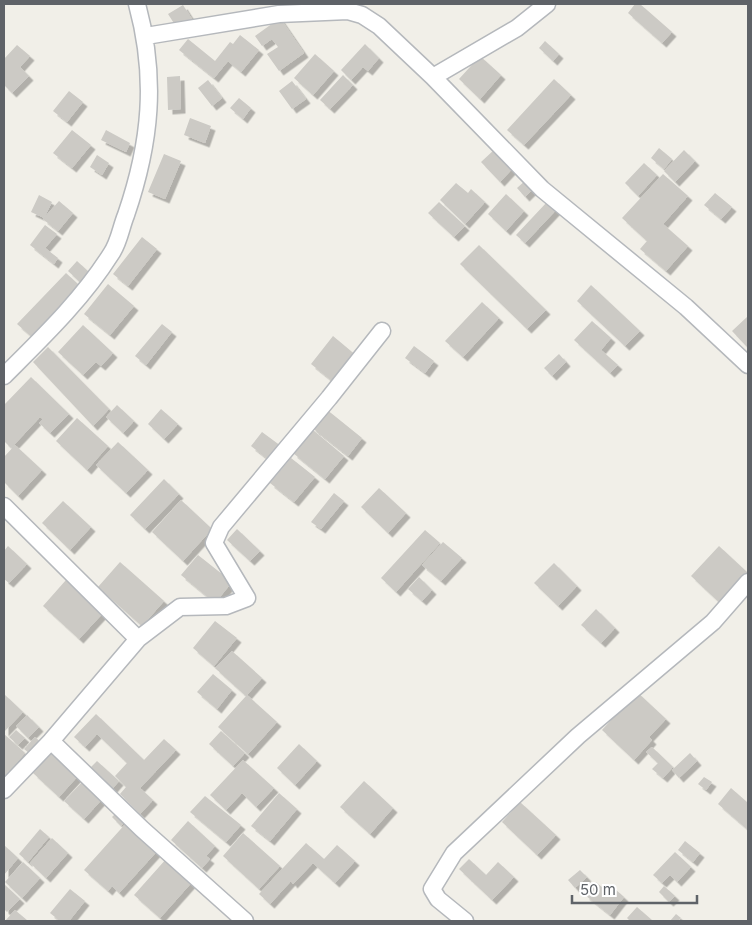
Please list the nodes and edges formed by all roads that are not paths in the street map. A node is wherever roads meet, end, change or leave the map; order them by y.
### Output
1 (137, 4) edge
2 (547, 4) edge
3 (146, 36) junction
4 (432, 77) junction
5 (382, 331) dead end
6 (748, 365) edge
7 (4, 376) edge
8 (4, 506) edge
9 (748, 582) edge
10 (138, 639) junction
11 (50, 741) junction
12 (4, 790) edge
13 (245, 921) edge
14 (465, 921) edge

1 - 3 street
2 - 4 street
3 - 4 street
3 - 7 street
4 - 6 street
5 - 10 street
8 - 10 street
9 - 14 street
10 - 11 street
11 - 12 street
11 - 13 street

